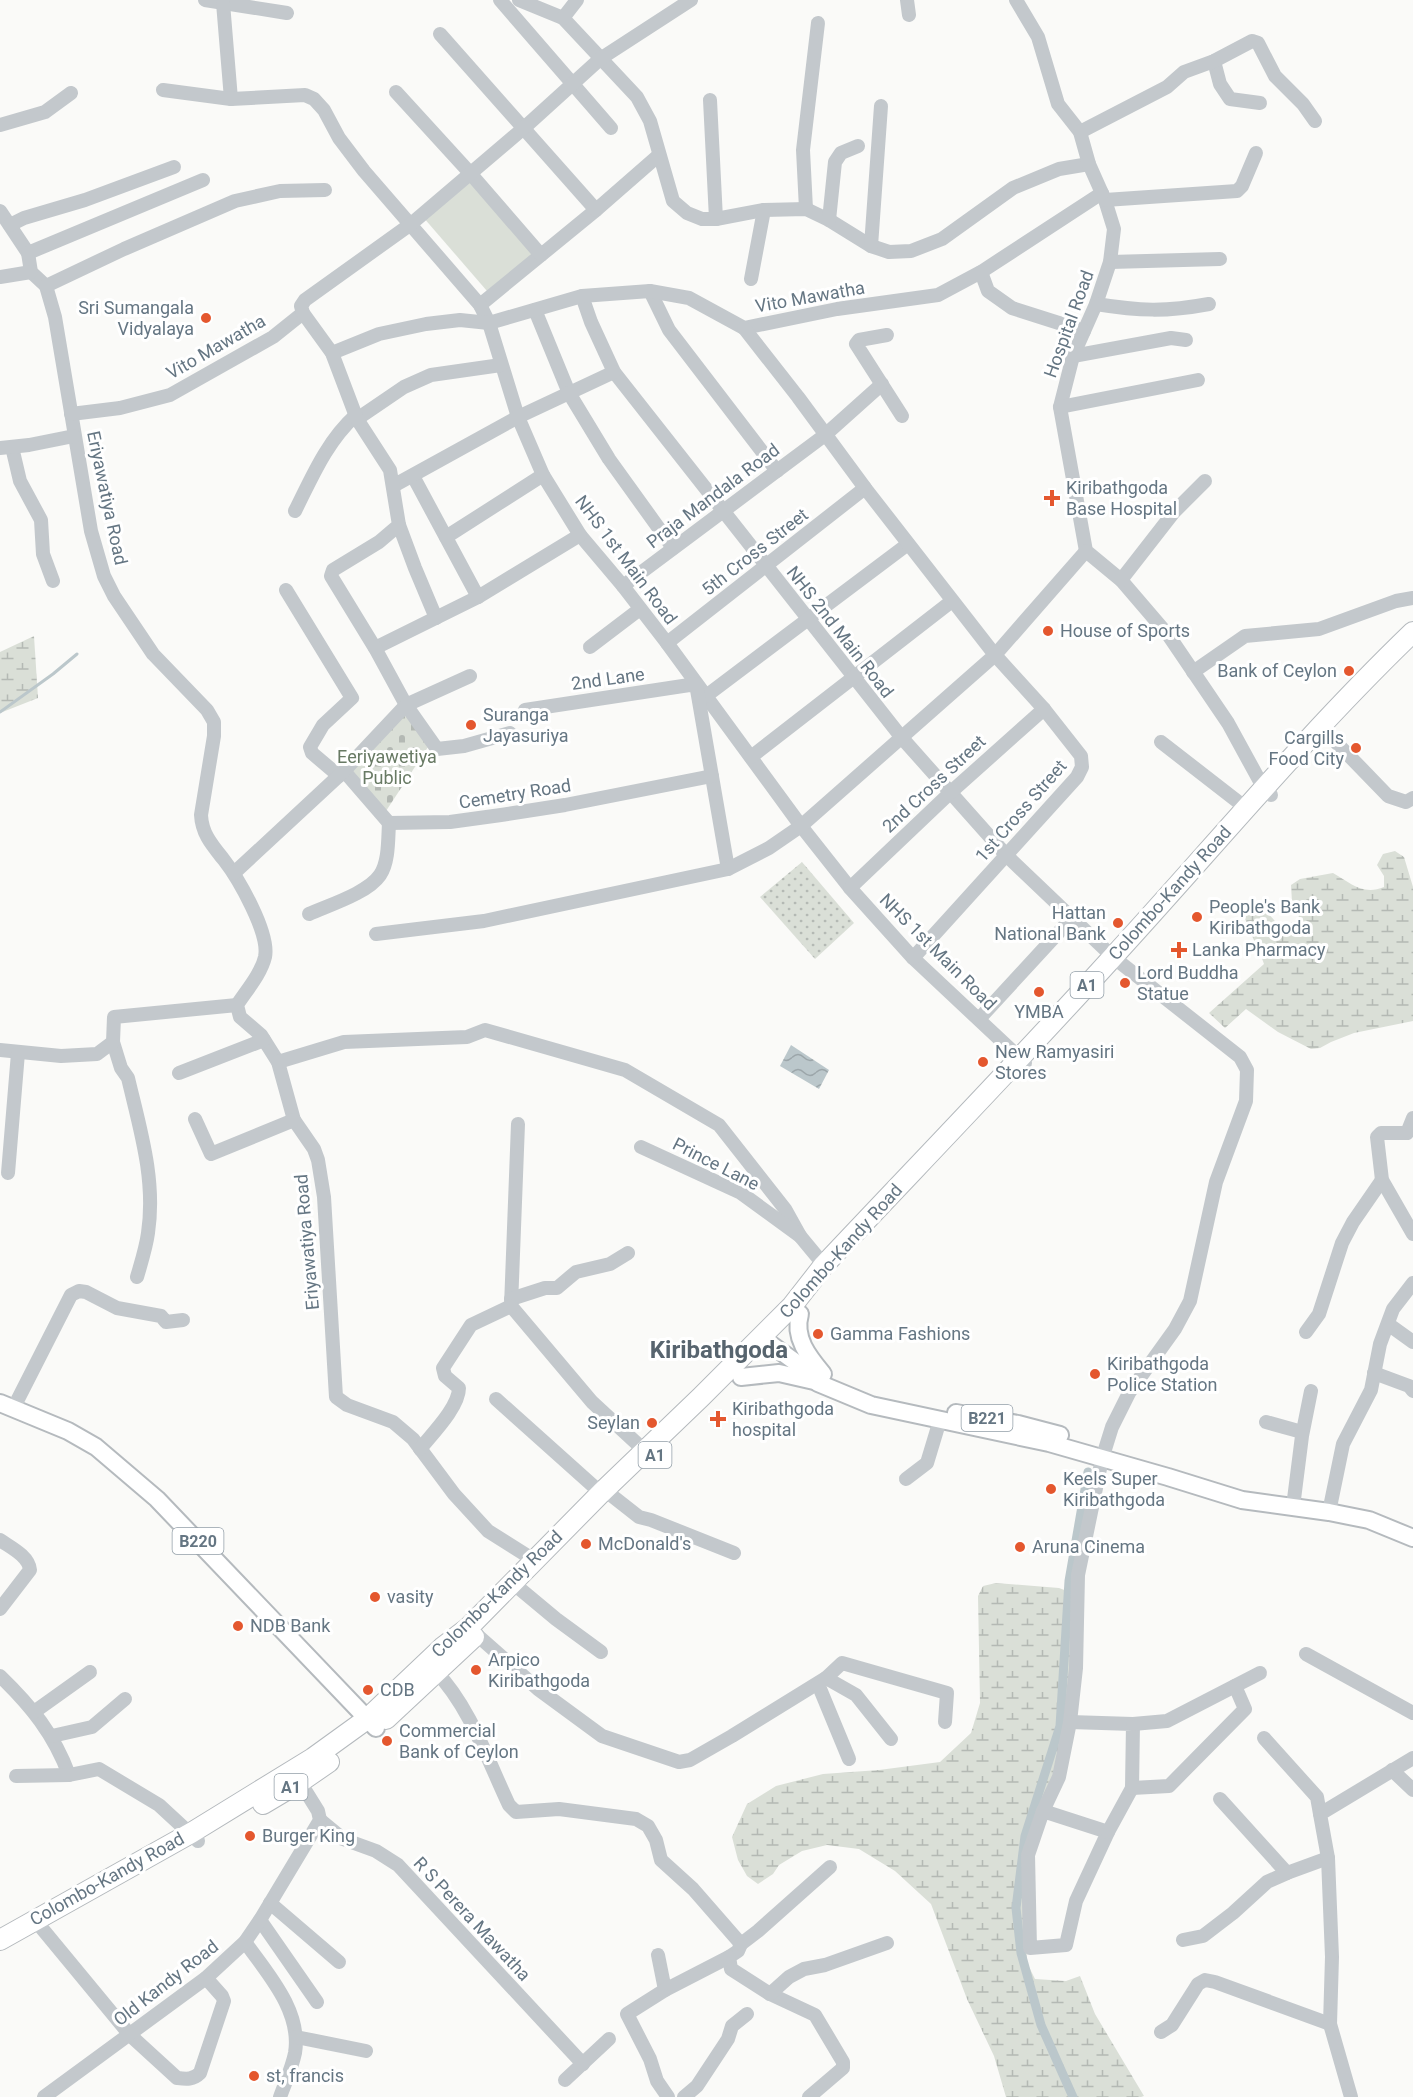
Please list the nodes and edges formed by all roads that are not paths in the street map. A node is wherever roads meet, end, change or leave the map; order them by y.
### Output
1 (205, 0) edge
2 (500, 0) edge
3 (519, 0) edge
4 (577, 0) edge
5 (691, 0) edge
6 (907, 0) edge
7 (1016, 0) edge
8 (224, 3) junction
9 (287, 13) dead end
10 (909, 15) dead end
11 (563, 18) junction
12 (818, 23) dead end
13 (440, 34) dead end
14 (600, 59) junction
15 (1214, 61) junction
16 (573, 84) junction
17 (163, 90) dead end
18 (396, 92) dead end
19 (70, 93) dead end
20 (231, 99) junction
21 (710, 100) dead end
22 (1260, 103) dead end
23 (881, 106) dead end
24 (1315, 121) dead end
25 (0, 124) edge
26 (525, 127) junction
27 (611, 128) dead end
28 (1080, 132) junction
29 (858, 146) dead end
30 (1256, 153) dead end
31 (659, 155) junction
32 (1089, 164) junction
33 (174, 167) dead end
34 (470, 173) junction
35 (203, 180) dead end
36 (325, 190) dead end
37 (1103, 197) junction
38 (806, 208) junction
39 (596, 210) junction
40 (764, 210) junction
41 (0, 211) edge
42 (716, 219) junction
43 (829, 220) junction
44 (411, 224) junction
45 (10, 225) junction
46 (871, 246) junction
47 (28, 253) junction
48 (541, 255) junction
49 (1220, 259) dead end
50 (1110, 262) junction
51 (31, 272) junction
52 (981, 272) junction
53 (0, 277) edge
54 (751, 279) dead end
55 (46, 286) junction
56 (650, 291) junction
57 (582, 296) junction
58 (1096, 304) junction
59 (1209, 304) dead end
60 (480, 305) junction
61 (536, 310) junction
62 (303, 314) junction
63 (489, 323) junction
64 (744, 328) junction
65 (1084, 331) junction
66 (887, 335) dead end
67 (1186, 340) dead end
68 (332, 353) junction
69 (1073, 356) junction
70 (501, 365) junction
71 (614, 372) junction
72 (1198, 380) dead end
73 (882, 384) junction
74 (569, 393) junction
75 (1060, 406) junction
76 (71, 414) junction
77 (902, 416) dead end
78 (357, 417) junction
79 (518, 417) junction
80 (825, 435) junction
81 (74, 436) junction
82 (6, 447) edge
83 (777, 471) junction
84 (543, 475) junction
85 (413, 476) junction
86 (1205, 481) dead end
87 (393, 486) junction
88 (865, 488) junction
89 (295, 511) dead end
90 (724, 511) junction
91 (399, 525) junction
92 (580, 535) junction
93 (446, 537) junction
94 (908, 544) junction
95 (673, 548) junction
96 (1086, 551) junction
97 (766, 566) junction
98 (1120, 580) junction
99 (54, 581) dead end
100 (623, 586) junction
101 (286, 590) dead end
102 (478, 597) junction
103 (1413, 598) edge
104 (952, 600) junction
105 (640, 609) junction
106 (436, 618) junction
107 (807, 620) junction
108 (1412, 639) edge
109 (667, 643) junction
110 (590, 646) dead end
111 (375, 648) junction
112 (994, 655) junction
113 (1193, 672) junction
114 (470, 676) dead end
115 (853, 678) junction
116 (696, 684) junction
117 (706, 696) junction
118 (406, 705) junction
119 (1044, 709) junction
120 (525, 710) dead end
121 (510, 733) dead end
122 (1328, 734) junction
123 (902, 738) junction
124 (1161, 742) dead end
125 (751, 758) junction
126 (342, 774) junction
127 (712, 776) junction
128 (1267, 791) junction
129 (951, 792) junction
130 (1413, 798) edge
131 (1246, 808) junction
132 (389, 823) junction
133 (801, 826) junction
134 (1006, 856) junction
135 (728, 869) junction
136 (234, 873) junction
137 (850, 888) junction
138 (309, 914) dead end
139 (1071, 919) junction
140 (376, 934) dead end
141 (913, 958) junction
142 (1117, 961) junction
143 (237, 1005) junction
144 (979, 1019) junction
145 (264, 1041) junction
146 (113, 1042) junction
147 (0, 1050) edge
148 (18, 1053) junction
149 (1023, 1061) junction
150 (278, 1062) junction
151 (179, 1073) dead end
152 (1413, 1118) edge
153 (195, 1119) dead end
154 (294, 1120) junction
155 (518, 1124) dead end
156 (641, 1147) dead end
157 (8, 1173) dead end
158 (1382, 1180) junction
159 (1413, 1233) edge
160 (800, 1236) junction
161 (628, 1253) dead end
162 (824, 1265) junction
163 (137, 1277) dead end
164 (1413, 1283) edge
165 (511, 1303) junction
166 (800, 1314) junction
167 (183, 1320) dead end
168 (1388, 1323) junction
169 (1306, 1332) dead end
170 (770, 1338) junction
171 (1413, 1342) edge
172 (1374, 1373) junction
173 (741, 1377) junction
174 (821, 1378) junction
175 (1311, 1391) dead end
176 (1413, 1391) edge
177 (496, 1399) dead end
178 (7, 1405) edge
179 (940, 1420) junction
180 (1266, 1422) dead end
181 (1302, 1432) junction
182 (420, 1449) junction
183 (645, 1451) junction
184 (1104, 1453) junction
185 (906, 1479) dead end
186 (606, 1494) junction
187 (1293, 1507) junction
188 (1329, 1512) junction
189 (1413, 1538) edge
190 (0, 1539) edge
191 (734, 1552) dead end
192 (537, 1563) junction
193 (520, 1588) junction
194 (0, 1610) edge
195 (477, 1635) junction
196 (601, 1652) dead end
197 (1306, 1654) dead end
198 (90, 1672) dead end
199 (436, 1672) junction
200 (1260, 1673) dead end
201 (0, 1676) edge
202 (822, 1681) junction
203 (1235, 1686) junction
204 (125, 1699) dead end
205 (34, 1712) junction
206 (1413, 1713) edge
207 (945, 1722) dead end
208 (1070, 1722) junction
209 (371, 1724) junction
210 (1133, 1724) junction
211 (52, 1736) junction
212 (1264, 1738) dead end
213 (891, 1739) dead end
214 (1413, 1758) edge
215 (849, 1759) dead end
216 (1392, 1770) junction
217 (69, 1774) junction
218 (16, 1776) dead end
219 (300, 1782) junction
220 (1132, 1788) junction
221 (1413, 1790) edge
222 (1220, 1798) dead end
223 (1043, 1811) junction
224 (1320, 1814) junction
225 (320, 1820) junction
226 (1108, 1832) junction
227 (194, 1837) junction
228 (1328, 1858) junction
229 (830, 1867) dead end
230 (1287, 1873) junction
231 (270, 1903) junction
232 (260, 1920) junction
233 (39, 1925) junction
234 (0, 1940) edge
235 (1183, 1940) dead end
236 (245, 1942) junction
237 (887, 1943) dead end
238 (741, 1944) junction
239 (0, 1954) edge
240 (658, 1955) dead end
241 (729, 1958) junction
242 (339, 1962) dead end
243 (206, 1978) junction
244 (665, 1989) junction
245 (770, 1994) junction
246 (317, 2002) dead end
247 (747, 2014) dead end
248 (1330, 2024) junction
249 (1161, 2032) dead end
250 (130, 2035) junction
251 (296, 2037) junction
252 (609, 2038) dead end
253 (366, 2051) dead end
254 (583, 2064) junction
255 (565, 2080) dead end
256 (44, 2097) edge
257 (280, 2097) edge
258 (668, 2097) edge
259 (684, 2097) edge
260 (809, 2097) edge
261 (1351, 2097) edge

1 - 8 street
2 - 16 street
3 - 11 street
4 - 11 street
5 - 14 street
6 - 10 street
7 - 28 street, Hospital Road
8 - 9 street
8 - 20 street
11 - 14 street
12 - 38 street
13 - 26 street
14 - 16 street
14 - 31 street
15 - 22 street
15 - 24 street
15 - 28 street
16 - 26 street
16 - 27 street
17 - 20 street, NHS 1st Main Road
18 - 34 street
19 - 25 street
20 - 44 street, NHS 1st Main Road
21 - 42 street
23 - 46 street
26 - 34 street
26 - 39 street
28 - 32 street, Hospital Road
29 - 43 street
30 - 37 street
31 - 39 street
31 - 42 street
32 - 37 street, Hospital Road
32 - 46 street
33 - 45 street
34 - 44 street
34 - 48 street
35 - 47 street
36 - 55 street
37 - 50 street, Hospital Road
37 - 52 street, Vito Mawatha
38 - 40 street
38 - 43 street
39 - 48 street
40 - 42 street
40 - 54 street
41 - 45 street
43 - 46 street
44 - 60 street, NHS 1st Main Road
44 - 62 street
45 - 47 street
47 - 51 street
48 - 60 street
49 - 50 street
50 - 58 street, Hospital Road
51 - 53 street
51 - 55 street
52 - 64 street, Vito Mawatha
52 - 65 street
55 - 76 street, Eriyawatiya Road
56 - 57 street, Vito Mawatha
56 - 64 street, Vito Mawatha
56 - 83 street
57 - 61 street, Vito Mawatha
57 - 71 street, NHS 2nd Main Road
58 - 59 street
58 - 65 street, Hospital Road
60 - 63 street, NHS 1st Main Road
61 - 63 street, Vito Mawatha
61 - 74 street
62 - 68 street
62 - 76 street, Vito Mawatha
63 - 68 street, Vito Mawatha
63 - 70 street, NHS 1st Main Road
64 - 80 street, 1st Cross Street
65 - 69 street, Hospital Road
66 - 73 street
67 - 69 street
68 - 78 street
69 - 75 street, Hospital Road
70 - 78 street
70 - 79 street, NHS 1st Main Road
71 - 74 street
71 - 90 street, NHS 2nd Main Road
72 - 75 street
73 - 77 street
73 - 80 street, Praja Mandala Road
74 - 79 street
74 - 95 street
75 - 96 street, Hospital Road
76 - 81 street, Eriyawatiya Road
78 - 87 street
78 - 89 street
79 - 84 street, NHS 1st Main Road
79 - 85 street
80 - 83 street, Praja Mandala Road
80 - 88 street, 1st Cross Street
81 - 82 street
81 - 136 street, Eriyawatiya Road
82 - 99 street
83 - 90 street, Praja Mandala Road
84 - 92 street, NHS 1st Main Road
84 - 93 street
85 - 87 street
85 - 93 street
86 - 98 street
87 - 91 street
88 - 94 street, 1st Cross Street
88 - 97 street, 5th Cross Street
90 - 95 street, Praja Mandala Road
90 - 97 street, NHS 2nd Main Road
91 - 106 street
91 - 111 street
92 - 100 street, NHS 1st Main Road
92 - 102 street
93 - 102 street
94 - 104 street, 1st Cross Street
94 - 107 street
95 - 100 street, Praja Mandala Road
96 - 98 street
96 - 112 street
97 - 107 street, NHS 2nd Main Road
97 - 109 street, 5th Cross Street
98 - 113 street
100 - 105 street, NHS 1st Main Road
101 - 126 street
102 - 106 street
103 - 113 street
104 - 112 street, 1st Cross Street
104 - 115 street
105 - 109 street, NHS 1st Main Road
105 - 110 street
106 - 111 street
107 - 115 street, NHS 2nd Main Road
107 - 117 street
108 - 122 highway, Colombo-Kandy Road / A1
108 - 128 highway, Colombo-Kandy Road / A1
109 - 116 street, NHS 1st Main Road
111 - 118 street
112 - 119 street, 1st Cross Street
112 - 123 street
113 - 128 street
114 - 118 street
115 - 123 street, NHS 2nd Main Road
115 - 125 street
116 - 117 street, NHS 1st Main Road
116 - 120 street, 2nd Lane
116 - 127 street
117 - 125 street, NHS 1st Main Road
118 - 121 street
118 - 126 street
119 - 129 street, 2nd Cross Street
119 - 134 street, 1st Cross Street
122 - 128 highway, Colombo-Kandy Road / A1
122 - 130 street
123 - 129 street, NHS 2nd Main Road
123 - 133 street
124 - 131 street
125 - 133 street, NHS 1st Main Road
126 - 132 street
126 - 136 street
127 - 132 street, Cemetry Road
127 - 135 street
128 - 131 highway, Colombo-Kandy Road / A1
128 - 142 highway, Colombo-Kandy Road / A1
129 - 134 street, NHS 2nd Main Road
129 - 137 street, 2nd Cross Street
131 - 142 highway, Colombo-Kandy Road / A1
132 - 138 street
133 - 135 street
133 - 137 street, NHS 1st Main Road
134 - 139 street, NHS 2nd Main Road
134 - 141 street, 1st Cross Street
135 - 140 street
136 - 143 street, Eriyawatiya Road
137 - 141 street, NHS 1st Main Road
139 - 142 street, NHS 2nd Main Road
139 - 144 street
141 - 144 street, NHS 1st Main Road
142 - 149 highway, Colombo-Kandy Road / A1
142 - 184 street, NHS 2nd Main Road
143 - 145 street, Eriyawatiya Road
143 - 146 street
144 - 149 street, NHS 1st Main Road
145 - 150 street, Eriyawatiya Road
145 - 151 street
146 - 148 street
146 - 163 street
147 - 148 street
148 - 157 street
149 - 162 highway, Colombo-Kandy Road / A1
149 - 166 highway, Colombo-Kandy Road / A1
150 - 154 street, Eriyawatiya Road
150 - 160 street
152 - 158 street
153 - 154 street
154 - 182 street, Eriyawatiya Road
155 - 165 street
156 - 160 street, Prince Lane
158 - 159 street
158 - 169 street
160 - 162 street, Prince Lane
161 - 165 street
162 - 170 highway, Colombo-Kandy Road / A1
164 - 168 street
165 - 182 street
165 - 183 street
166 - 170 highway, Colombo-Kandy Road / A1
166 - 174 main road
167 - 178 street
168 - 171 street
168 - 172 street
170 - 173 highway, Colombo-Kandy Road / A1
170 - 174 main road, B221
170 - 183 highway, Colombo-Kandy Road / A1
172 - 176 street
172 - 188 street
173 - 174 main road
173 - 186 highway, Colombo-Kandy Road / A1
174 - 179 main road, B221
174 - 184 main road, B221
175 - 181 street
177 - 186 street
178 - 209 main road, B220
179 - 184 main road, B221
179 - 185 street
180 - 181 street
181 - 187 street
182 - 192 street, Eriyawatiya Road
183 - 186 highway, Colombo-Kandy Road / A1
184 - 187 main road, B221
184 - 208 street, NHS 2nd Main Road
186 - 191 street
186 - 192 highway, Colombo-Kandy Road / A1
187 - 188 main road, B221
188 - 189 main road, B221
190 - 194 street
192 - 193 highway, Colombo-Kandy Road / A1
192 - 209 highway, Colombo-Kandy Road / A1
193 - 195 highway, Colombo-Kandy Road / A1
193 - 196 street
195 - 199 highway, Colombo-Kandy Road / A1
195 - 202 street
197 - 206 street
198 - 205 street
199 - 209 highway, Colombo-Kandy Road / A1
199 - 238 street
200 - 203 street
201 - 205 street
202 - 207 street
202 - 213 street
202 - 215 street
203 - 210 street
203 - 220 street
204 - 211 street
205 - 211 street
208 - 210 street
208 - 223 street, NHS 2nd Main Road
209 - 219 highway, Colombo-Kandy Road / A1
209 - 227 highway, Colombo-Kandy Road / A1
210 - 220 street
211 - 217 street
212 - 224 street
214 - 216 street
216 - 221 street
216 - 224 street
217 - 218 street
217 - 227 street
219 - 225 street
219 - 227 highway, Colombo-Kandy Road / A1
220 - 226 street
222 - 230 street
223 - 226 street
223 - 226 street, NHS 2nd Main Road
224 - 228 street
225 - 231 street, Old Kandy Road
225 - 254 street, R S Perera Mawatha
227 - 233 highway, Colombo-Kandy Road / A1
228 - 230 street
228 - 248 street
229 - 238 street
230 - 235 street
231 - 232 street, Old Kandy Road
231 - 242 street
232 - 236 street, Old Kandy Road
232 - 246 street
233 - 234 highway, Colombo-Kandy Road / A1
233 - 239 highway, Colombo-Kandy Road / A1
233 - 250 street
236 - 243 street, Old Kandy Road
236 - 251 street
237 - 245 street
238 - 241 street
240 - 244 street
241 - 244 street
241 - 245 street
243 - 250 street, Old Kandy Road
243 - 250 street
244 - 258 street
245 - 260 street
247 - 259 street
248 - 249 street
248 - 261 street
250 - 256 street, Old Kandy Road
251 - 253 street
251 - 257 street
252 - 254 street
254 - 255 street

